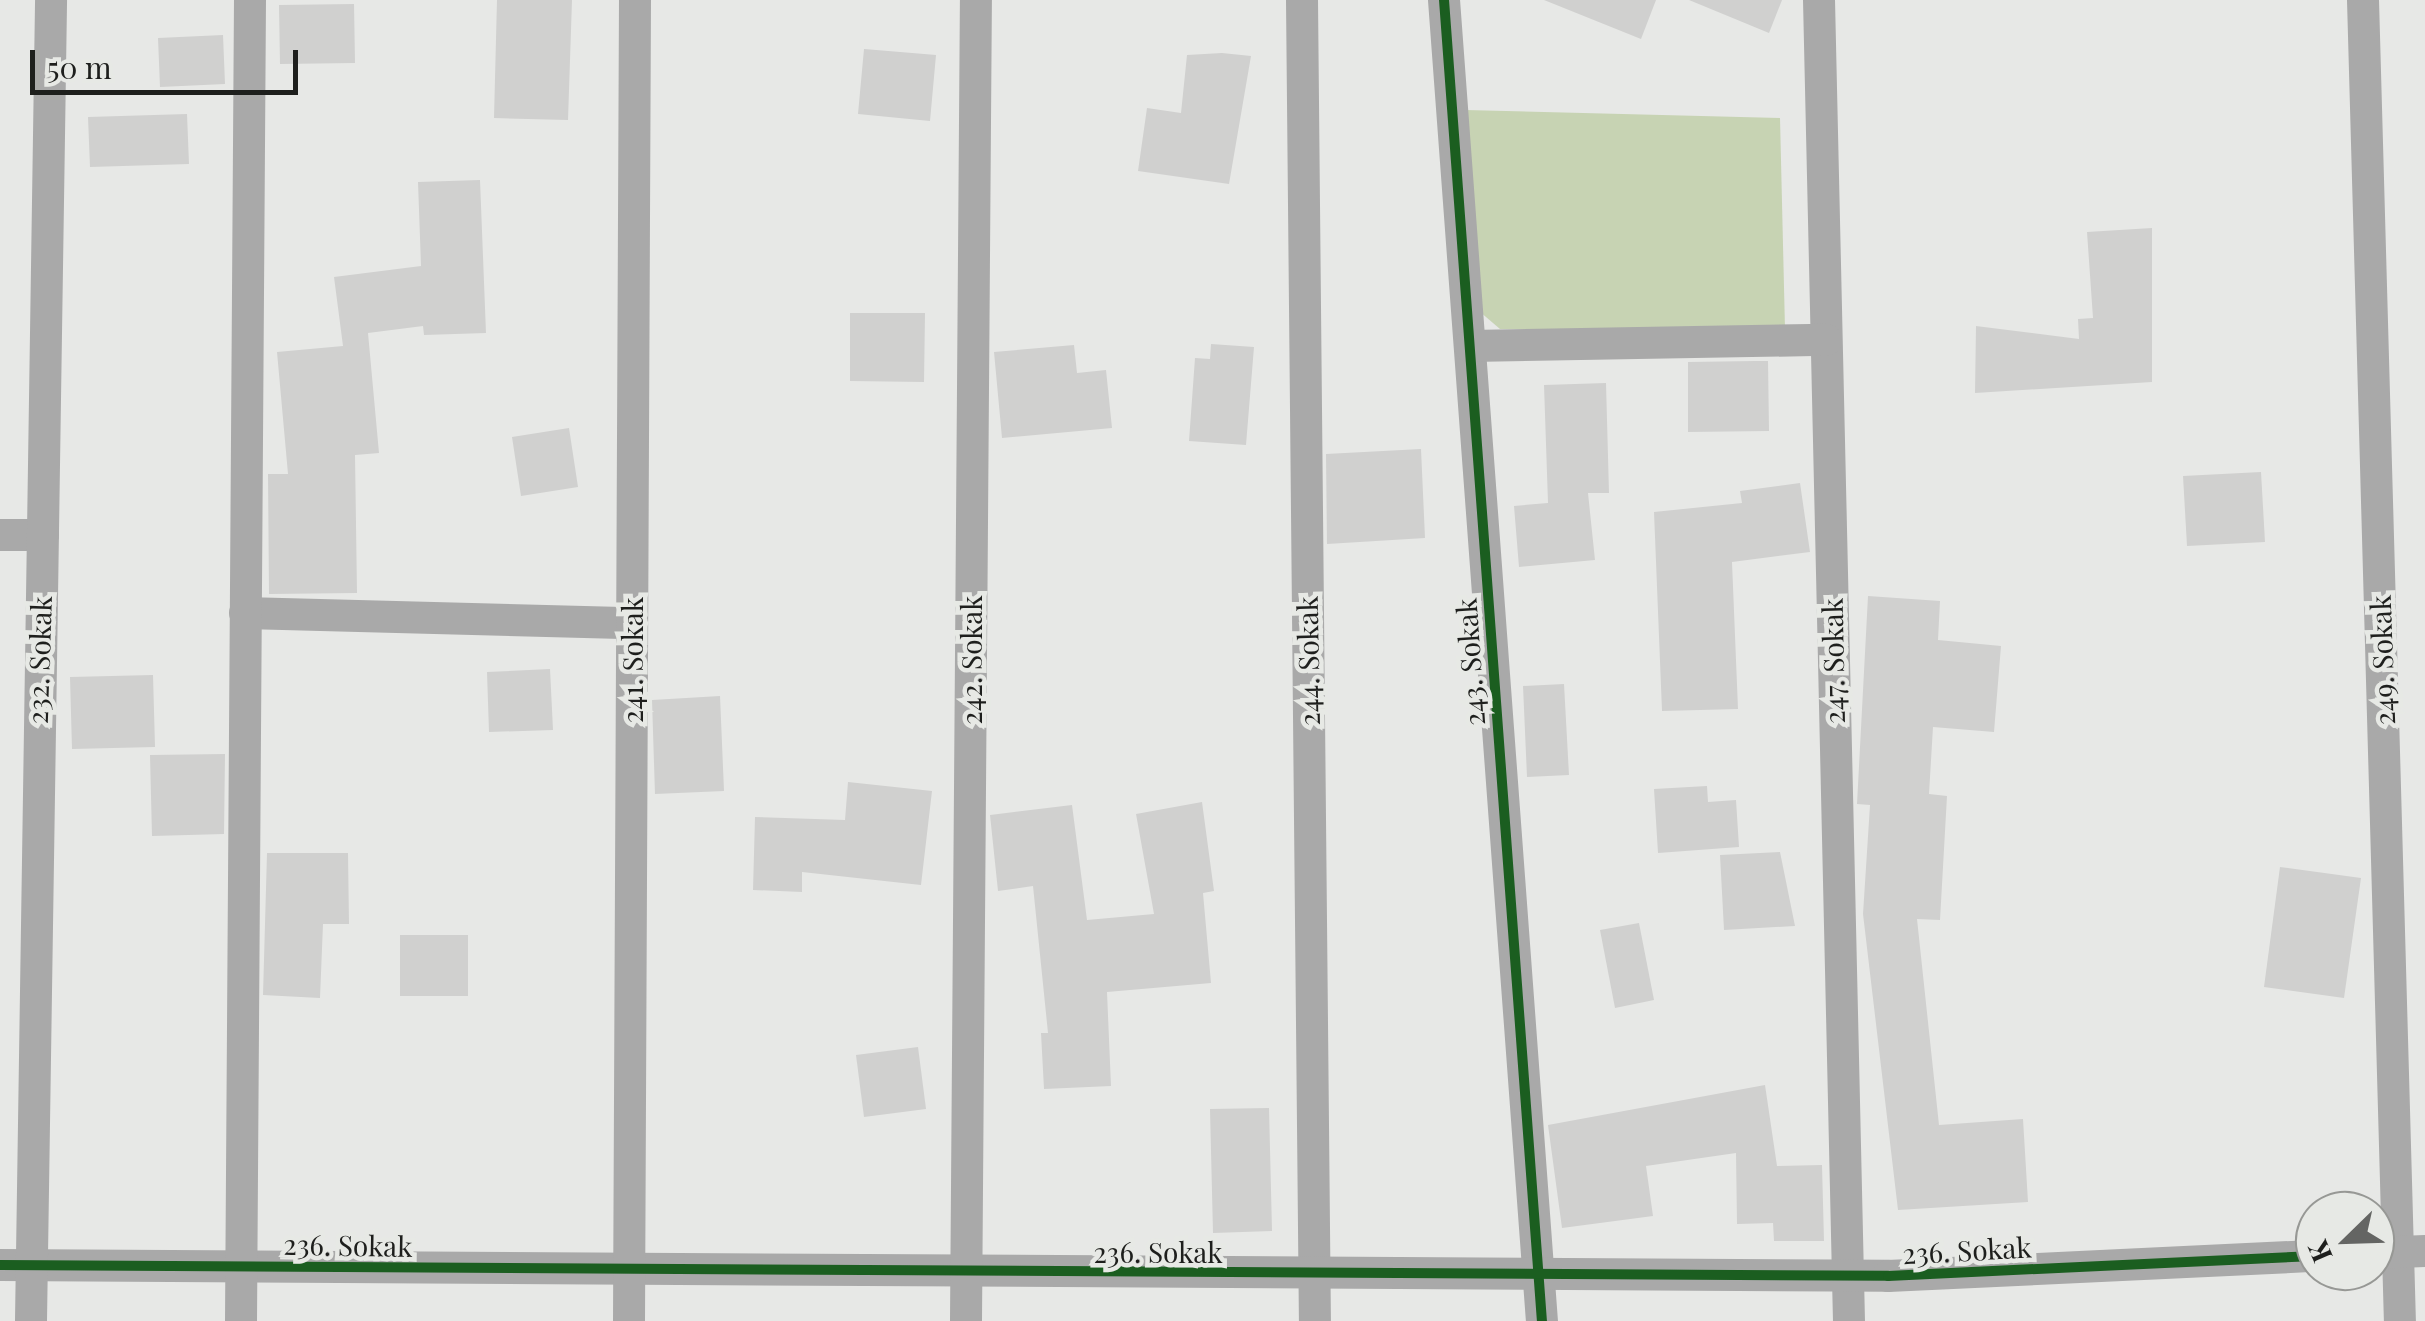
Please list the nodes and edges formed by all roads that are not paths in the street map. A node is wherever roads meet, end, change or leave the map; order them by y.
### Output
1 (51, 0) edge
2 (250, 0) edge
3 (635, 0) edge
4 (976, 0) edge
5 (1302, 0) edge
6 (1444, 0) edge
7 (1819, 0) edge
8 (2363, 0) edge
9 (1826, 340) junction
10 (1470, 346) junction
11 (0, 534) edge
12 (43, 535) junction
13 (245, 613) junction
14 (632, 623) junction
15 (2399, 1252) edge
16 (2295, 1257) edge
17 (16, 1265) edge
18 (242, 1267) junction
19 (629, 1271) junction
20 (966, 1274) junction
21 (1314, 1274) junction
22 (1538, 1275) junction
23 (1846, 1276) junction
24 (31, 1321) edge
25 (242, 1321) edge
26 (629, 1321) edge
27 (966, 1321) edge
28 (1315, 1321) edge
29 (1542, 1321) edge
30 (1849, 1321) edge
31 (2400, 1321) edge

1 - 12 street, 232. Sokak
2 - 13 street
3 - 14 street, 241. Sokak
4 - 20 street, 242. Sokak
5 - 21 street, 244. Sokak
6 - 10 street, 243. Sokak
7 - 9 street, 247. Sokak
8 - 15 street, 249. Sokak
9 - 10 street
9 - 23 street, 247. Sokak
10 - 22 street, 243. Sokak
11 - 12 street
12 - 17 street, 232. Sokak
13 - 14 street
13 - 18 street
14 - 19 street, 241. Sokak
15 - 31 street, 249. Sokak
16 - 23 street, 236. Sokak
17 - 18 street, 236. Sokak
17 - 24 street, 232. Sokak
18 - 19 street, 236. Sokak
18 - 25 street
19 - 20 street, 236. Sokak
19 - 26 street, 241. Sokak
20 - 21 street, 236. Sokak
20 - 27 street, 242. Sokak
21 - 22 street, 236. Sokak
21 - 28 street, 244. Sokak
22 - 23 street, 236. Sokak
22 - 29 street, 243. Sokak
23 - 30 street, 247. Sokak

